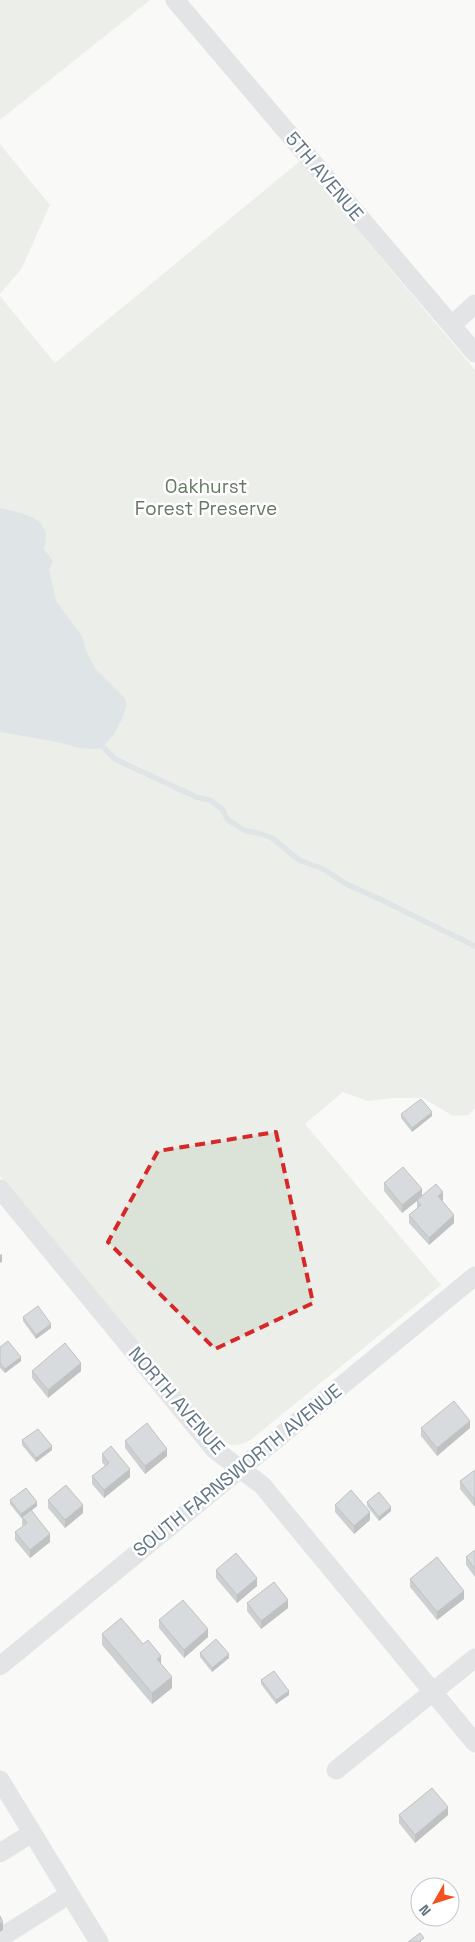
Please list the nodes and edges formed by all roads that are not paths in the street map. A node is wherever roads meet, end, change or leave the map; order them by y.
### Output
1 (175, 0) edge
2 (475, 304) edge
3 (452, 325) junction
4 (475, 353) edge
5 (0, 1190) edge
6 (475, 1276) edge
7 (240, 1467) junction
8 (475, 1658) edge
9 (1, 1663) edge
10 (434, 1692) junction
11 (475, 1743) edge
12 (336, 1770) dead end
13 (0, 1780) edge
14 (32, 1833) junction
15 (0, 1853) edge
16 (70, 1894) junction
17 (0, 1938) edge
18 (100, 1942) edge

1 - 3 street, 5TH AVENUE
2 - 3 street
3 - 4 street, 5TH AVENUE
5 - 7 street, NORTH AVENUE
6 - 7 street, SOUTH FARNSWORTH AVENUE
7 - 9 street, SOUTH FARNSWORTH AVENUE
7 - 10 street, NORTH AVENUE
8 - 10 street
10 - 11 street, NORTH AVENUE
10 - 12 street
13 - 14 street
14 - 15 street
14 - 16 street
16 - 17 street
16 - 18 street

